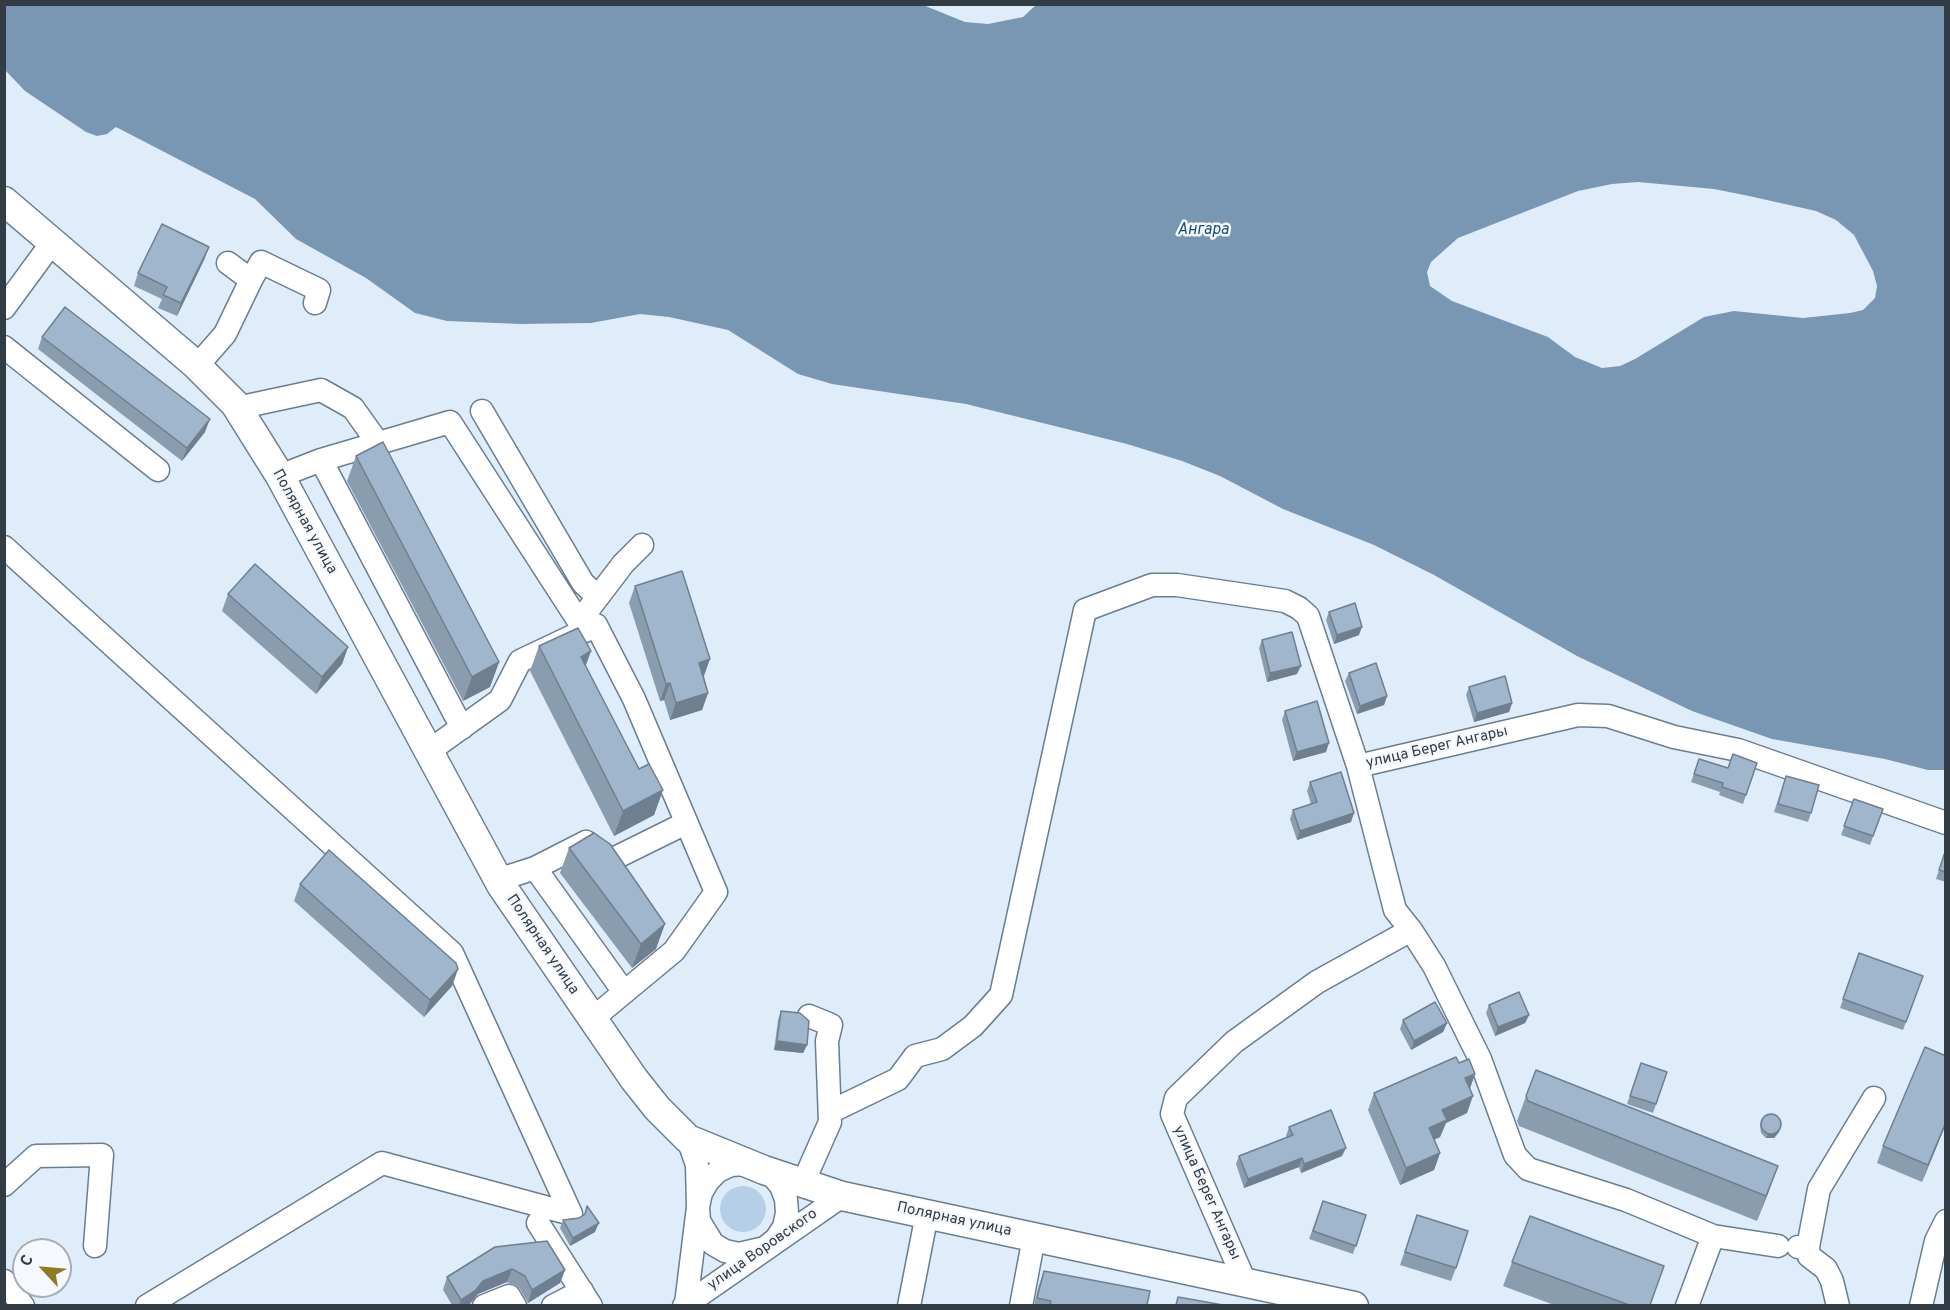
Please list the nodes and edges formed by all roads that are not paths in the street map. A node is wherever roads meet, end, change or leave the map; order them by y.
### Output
1 (4, 201) edge
2 (4, 215) edge
3 (47, 240) junction
4 (228, 263) dead end
5 (251, 280) junction
6 (315, 303) dead end
7 (4, 308) edge
8 (4, 347) edge
9 (197, 366) junction
10 (237, 408) junction
11 (482, 411) dead end
12 (378, 443) junction
13 (321, 460) junction
14 (158, 470) dead end
15 (280, 476) junction
16 (642, 545) dead end
17 (4, 547) edge
18 (597, 597) junction
19 (582, 627) junction
20 (462, 728) junction
21 (429, 751) junction
22 (1358, 766) junction
23 (686, 823) junction
24 (1946, 823) edge
25 (535, 868) junction
26 (498, 880) junction
27 (1411, 930) junction
28 (624, 992) junction
29 (809, 1016) dead end
30 (592, 1018) junction
31 (1874, 1098) dead end
32 (830, 1112) junction
33 (688, 1139) junction
34 (764, 1170) junction
35 (803, 1183) junction
36 (4, 1185) edge
37 (842, 1196) junction
38 (698, 1207) junction
39 (927, 1214) junction
40 (1946, 1221) edge
41 (538, 1223) dead end
42 (1713, 1236) junction
43 (1034, 1237) junction
44 (95, 1246) dead end
45 (1794, 1247) junction
46 (765, 1248) junction
47 (4, 1281) edge
48 (1245, 1282) junction
49 (586, 1298) edge
50 (1308, 1300) edge
51 (23, 1305) edge
52 (147, 1305) edge
53 (484, 1305) edge
54 (515, 1305) edge
55 (553, 1305) edge
56 (685, 1305) edge
57 (909, 1305) edge
58 (1021, 1305) edge
59 (1354, 1305) edge
60 (1687, 1305) edge
61 (1838, 1305) edge
62 (1921, 1305) edge

1 - 3 main road, Полярная улица
2 - 3 street
3 - 7 street
3 - 9 main road, Полярная улица
4 - 5 street
5 - 6 street
5 - 9 street
8 - 14 street
9 - 10 main road, Полярная улица
10 - 12 street
10 - 15 main road, Полярная улица
11 - 18 street
12 - 13 street
12 - 19 street
13 - 15 street
13 - 20 street
15 - 21 main road, Полярная улица
16 - 18 street
17 - 52 street
18 - 19 street
19 - 20 street
19 - 23 street
20 - 21 street
21 - 26 main road, Полярная улица
22 - 24 street, улица Берег Ангары
22 - 27 street, улица Берег Ангары
22 - 32 street
23 - 25 street
23 - 28 street
25 - 26 street
25 - 28 street
26 - 30 main road, Полярная улица
27 - 42 street
27 - 48 street, улица Берег Ангары
28 - 30 street
29 - 32 street
30 - 33 main road, Полярная улица
31 - 45 street
32 - 35 street
33 - 34 main road, Полярная улица
33 - 38 street
34 - 35 main road, Полярная улица
34 - 38 street
34 - 46 street
35 - 37 main road, Полярная улица
36 - 44 street
37 - 39 main road, Полярная улица
37 - 46 street, улица Воровского
38 - 46 street
38 - 56 street
39 - 43 main road, Полярная улица
39 - 57 street
40 - 62 street
41 - 49 street
42 - 45 street
42 - 60 street
43 - 48 main road, Полярная улица
43 - 58 street
45 - 61 street
46 - 56 street, улица Воровского
47 - 51 street
48 - 50 main road, Полярная улица
49 - 55 street
50 - 59 main road, Полярная улица
53 - 54 street

